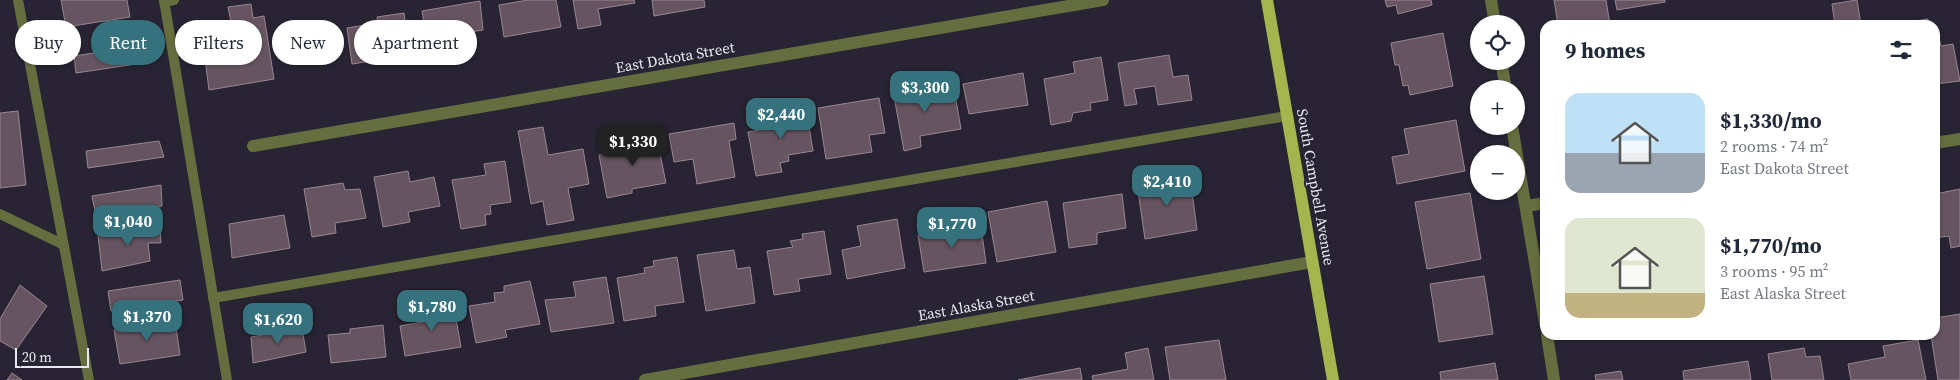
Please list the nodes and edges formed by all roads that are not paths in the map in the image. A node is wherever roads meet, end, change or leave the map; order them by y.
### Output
1 (18, 0) edge
2 (1102, 0) edge
3 (1267, 0) edge
4 (1491, 0) edge
5 (167, 1) edge
6 (1494, 15) edge
7 (1287, 116) junction
8 (1514, 135) edge
9 (1960, 139) edge
10 (1940, 141) edge
11 (253, 146) dead end
12 (1540, 205) edge
13 (1526, 206) junction
14 (0, 214) edge
15 (62, 244) junction
16 (1312, 262) junction
17 (1540, 293) edge
18 (213, 298) junction
19 (1548, 340) edge
20 (88, 380) edge
21 (227, 380) edge
22 (645, 380) edge
23 (1334, 380) edge
24 (1554, 380) edge

1 - 15 lane
2 - 11 street, East Dakota Street
3 - 7 main road, South Campbell Avenue
4 - 6 street
5 - 18 lane
7 - 16 main road, South Campbell Avenue
7 - 18 lane
8 - 13 street
9 - 10 street
12 - 13 street
13 - 17 street
14 - 15 lane
15 - 20 lane
16 - 22 street, East Alaska Street
16 - 23 main road, South Campbell Avenue
18 - 21 lane
19 - 24 street

